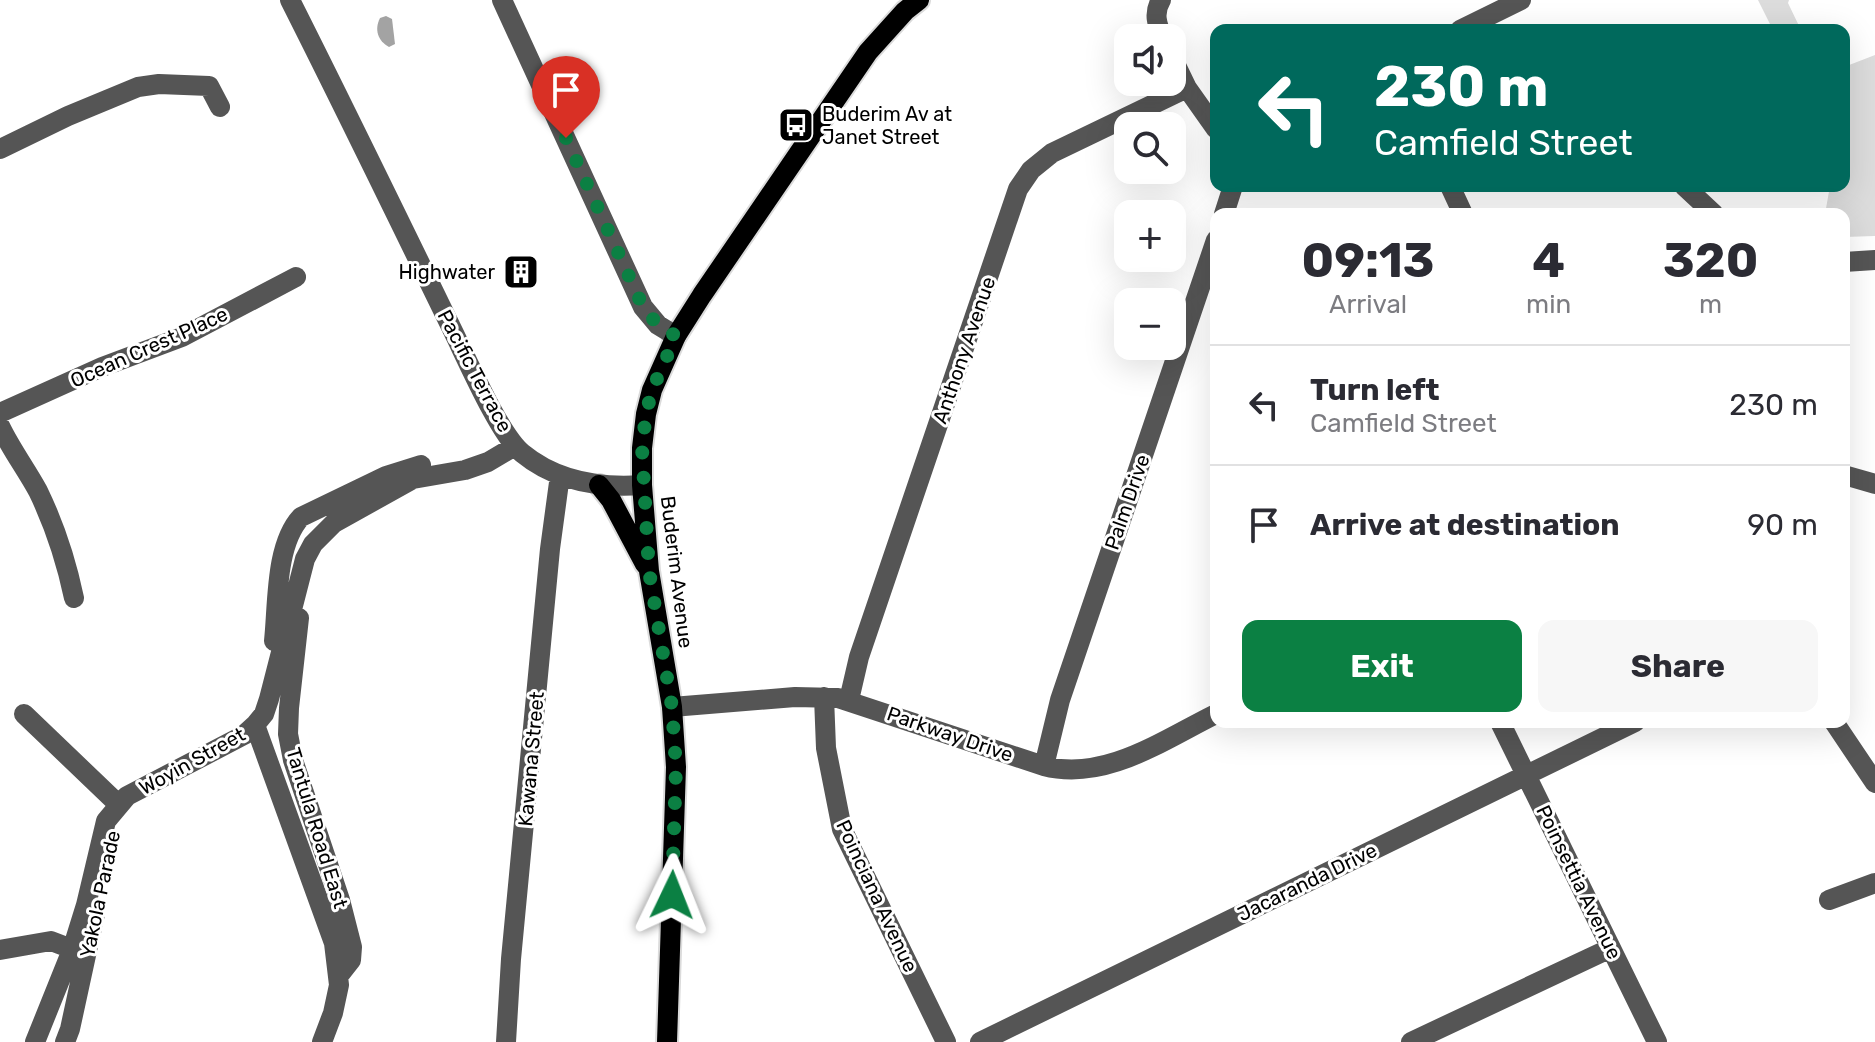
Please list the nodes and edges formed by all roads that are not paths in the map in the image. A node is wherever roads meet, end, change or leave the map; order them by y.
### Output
1 (290, 0) edge
2 (502, 0) edge
3 (919, 0) edge
4 (1161, 0) edge
5 (1521, 0) edge
6 (1158, 24) edge
7 (1472, 24) edge
8 (1187, 88) joint
9 (220, 107) dead end
10 (1210, 121) edge
11 (0, 149) edge
12 (1690, 192) edge
13 (1708, 208) edge
14 (1210, 260) edge
15 (1875, 260) edge
16 (1850, 262) edge
17 (296, 277) dead end
18 (676, 336) junction
19 (0, 413) edge
20 (0, 426) edge
21 (515, 446) junction
22 (465, 470) junction
23 (560, 475) junction
24 (1850, 477) edge
25 (1875, 484) edge
26 (599, 485) junction
27 (642, 485) junction
28 (649, 571) junction
29 (299, 582) junction
30 (74, 598) dead end
31 (277, 669) junction
32 (824, 697) junction
33 (849, 700) junction
34 (672, 707) junction
35 (24, 714) dead end
36 (1210, 717) edge
37 (255, 725) junction
38 (1503, 728) edge
39 (1620, 728) edge
40 (1838, 728) edge
41 (1044, 766) junction
42 (1526, 775) junction
43 (1875, 783) edge
44 (118, 804) junction
45 (1875, 883) edge
46 (1829, 900) dead end
47 (1611, 948) junction
48 (0, 950) edge
49 (79, 952) junction
50 (340, 974) junction
51 (35, 1042) edge
52 (65, 1042) edge
53 (322, 1042) edge
54 (506, 1042) edge
55 (667, 1042) edge
56 (946, 1042) edge
57 (980, 1042) edge
58 (1411, 1042) edge
59 (1657, 1042) edge

1 - 21 street, Pacific Terrace
2 - 18 street
3 - 18 main road, Buderim Avenue
4 - 6 street
5 - 7 street
8 - 10 street
8 - 33 street, Anthony Avenue
9 - 11 street
12 - 13 street
14 - 41 street, Palm Drive
15 - 16 street
17 - 19 street, Ocean Crest Place
18 - 27 main road, Buderim Avenue
20 - 30 street
21 - 22 street, Tantula Road East
21 - 23 street, Pacific Terrace
22 - 29 street, Tantula Road East
22 - 31 street, Tantula Road East
23 - 26 street, Pacific Terrace
23 - 54 street, Kawana Street
24 - 25 street
26 - 27 street, Pacific Terrace
26 - 28 main road
27 - 28 main road, Buderim Avenue
28 - 34 main road, Buderim Avenue
29 - 31 street, Tantula Road East
29 - 50 street, Tantula Road East
31 - 37 street, Tantula Road East
32 - 33 street, Parkway Drive
32 - 34 street, Parkway Drive
32 - 56 street, Poinciana Avenue
33 - 41 street, Parkway Drive
34 - 55 main road, Buderim Avenue
35 - 44 street, Woyin Street
36 - 41 street, Parkway Drive
37 - 44 street, Woyin Street
37 - 50 street, Tantula Road East
38 - 42 street, Poinsettia Avenue
39 - 42 street, Jacaranda Drive
40 - 43 street
42 - 47 street, Poinsettia Avenue
42 - 57 street, Jacaranda Drive
44 - 49 street, Yakola Parade
45 - 46 street
47 - 58 street
47 - 59 street, Poinsettia Avenue
48 - 49 street
49 - 51 street, Yakola Parade
49 - 52 street, Yakola Parade
50 - 53 street, Tantula Road East

